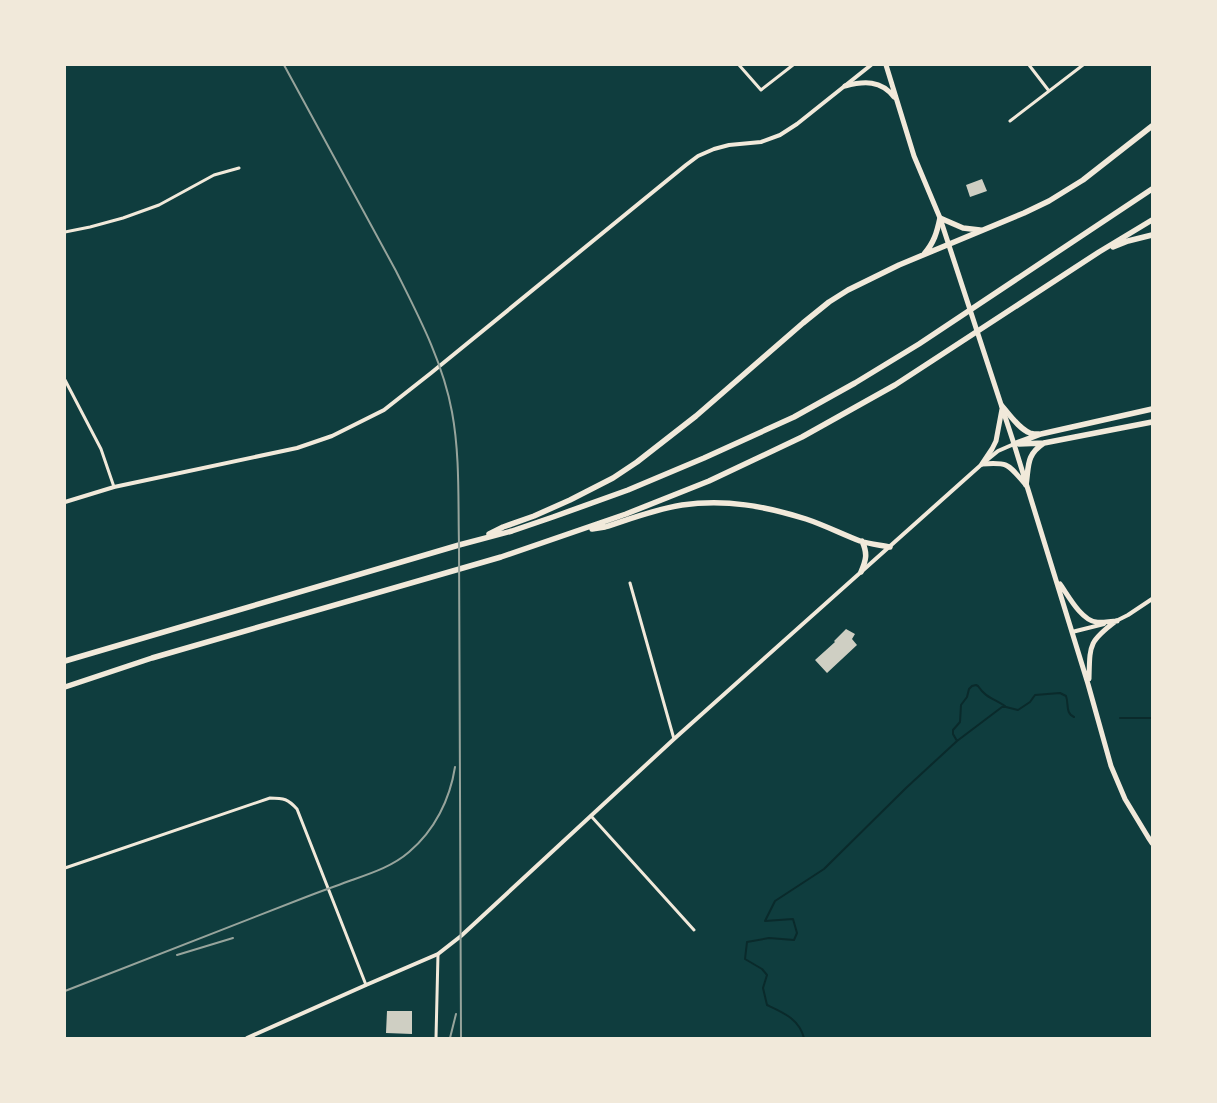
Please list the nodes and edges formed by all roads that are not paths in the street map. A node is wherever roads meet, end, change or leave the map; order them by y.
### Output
1 (739, 65) edge
2 (794, 65) edge
3 (871, 65) edge
4 (886, 65) edge
5 (1029, 65) edge
6 (1083, 65) edge
7 (845, 86) junction
8 (1049, 91) junction
9 (897, 102) junction
10 (1010, 121) dead end
11 (1152, 126) edge
12 (239, 168) dead end
13 (1152, 190) edge
14 (940, 218) junction
15 (1152, 220) edge
16 (982, 230) junction
17 (65, 232) edge
18 (1152, 235) edge
19 (949, 244) junction
20 (1100, 252) junction
21 (923, 255) junction
22 (65, 380) edge
23 (1002, 406) junction
24 (1152, 409) edge
25 (1152, 422) edge
26 (1041, 434) junction
27 (1044, 443) junction
28 (1014, 444) junction
29 (982, 464) junction
30 (1026, 485) junction
31 (114, 487) junction
32 (65, 502) edge
33 (577, 531) junction
34 (474, 541) junction
35 (862, 541) junction
36 (890, 547) junction
37 (861, 572) junction
38 (1056, 579) junction
39 (630, 583) dead end
40 (1152, 599) edge
41 (1117, 621) junction
42 (1072, 632) junction
43 (65, 661) edge
44 (1088, 684) junction
45 (65, 687) edge
46 (674, 739) junction
47 (592, 816) junction
48 (1152, 842) edge
49 (65, 868) edge
50 (694, 930) dead end
51 (438, 954) junction
52 (366, 985) junction
53 (247, 1038) edge
54 (436, 1038) edge

1 - 2 street
3 - 7 street
4 - 9 main road
5 - 8 street
6 - 8 street
7 - 9 main road
7 - 31 street
8 - 10 street
9 - 14 main road
11 - 16 highway
12 - 17 street
13 - 34 highway
14 - 16 highway
14 - 19 main road
14 - 21 highway
15 - 20 highway
16 - 19 highway
18 - 20 highway
19 - 21 highway
19 - 23 main road
20 - 33 highway
21 - 34 highway
22 - 31 street
23 - 26 highway
23 - 28 main road
23 - 29 main road
24 - 26 highway
25 - 27 highway
26 - 28 highway
27 - 28 highway
27 - 30 highway
28 - 29 street
28 - 30 main road
29 - 30 main road
29 - 36 street
30 - 38 main road
31 - 32 street
33 - 35 highway
33 - 45 highway
34 - 43 highway
35 - 36 highway
35 - 37 highway
36 - 37 street
37 - 46 street
38 - 41 main road
38 - 42 main road
39 - 46 street
40 - 41 street
41 - 42 street
41 - 44 main road
42 - 44 main road
44 - 48 main road
46 - 47 street
47 - 50 street
47 - 51 street
49 - 52 street
51 - 52 street
51 - 54 street
52 - 53 street

